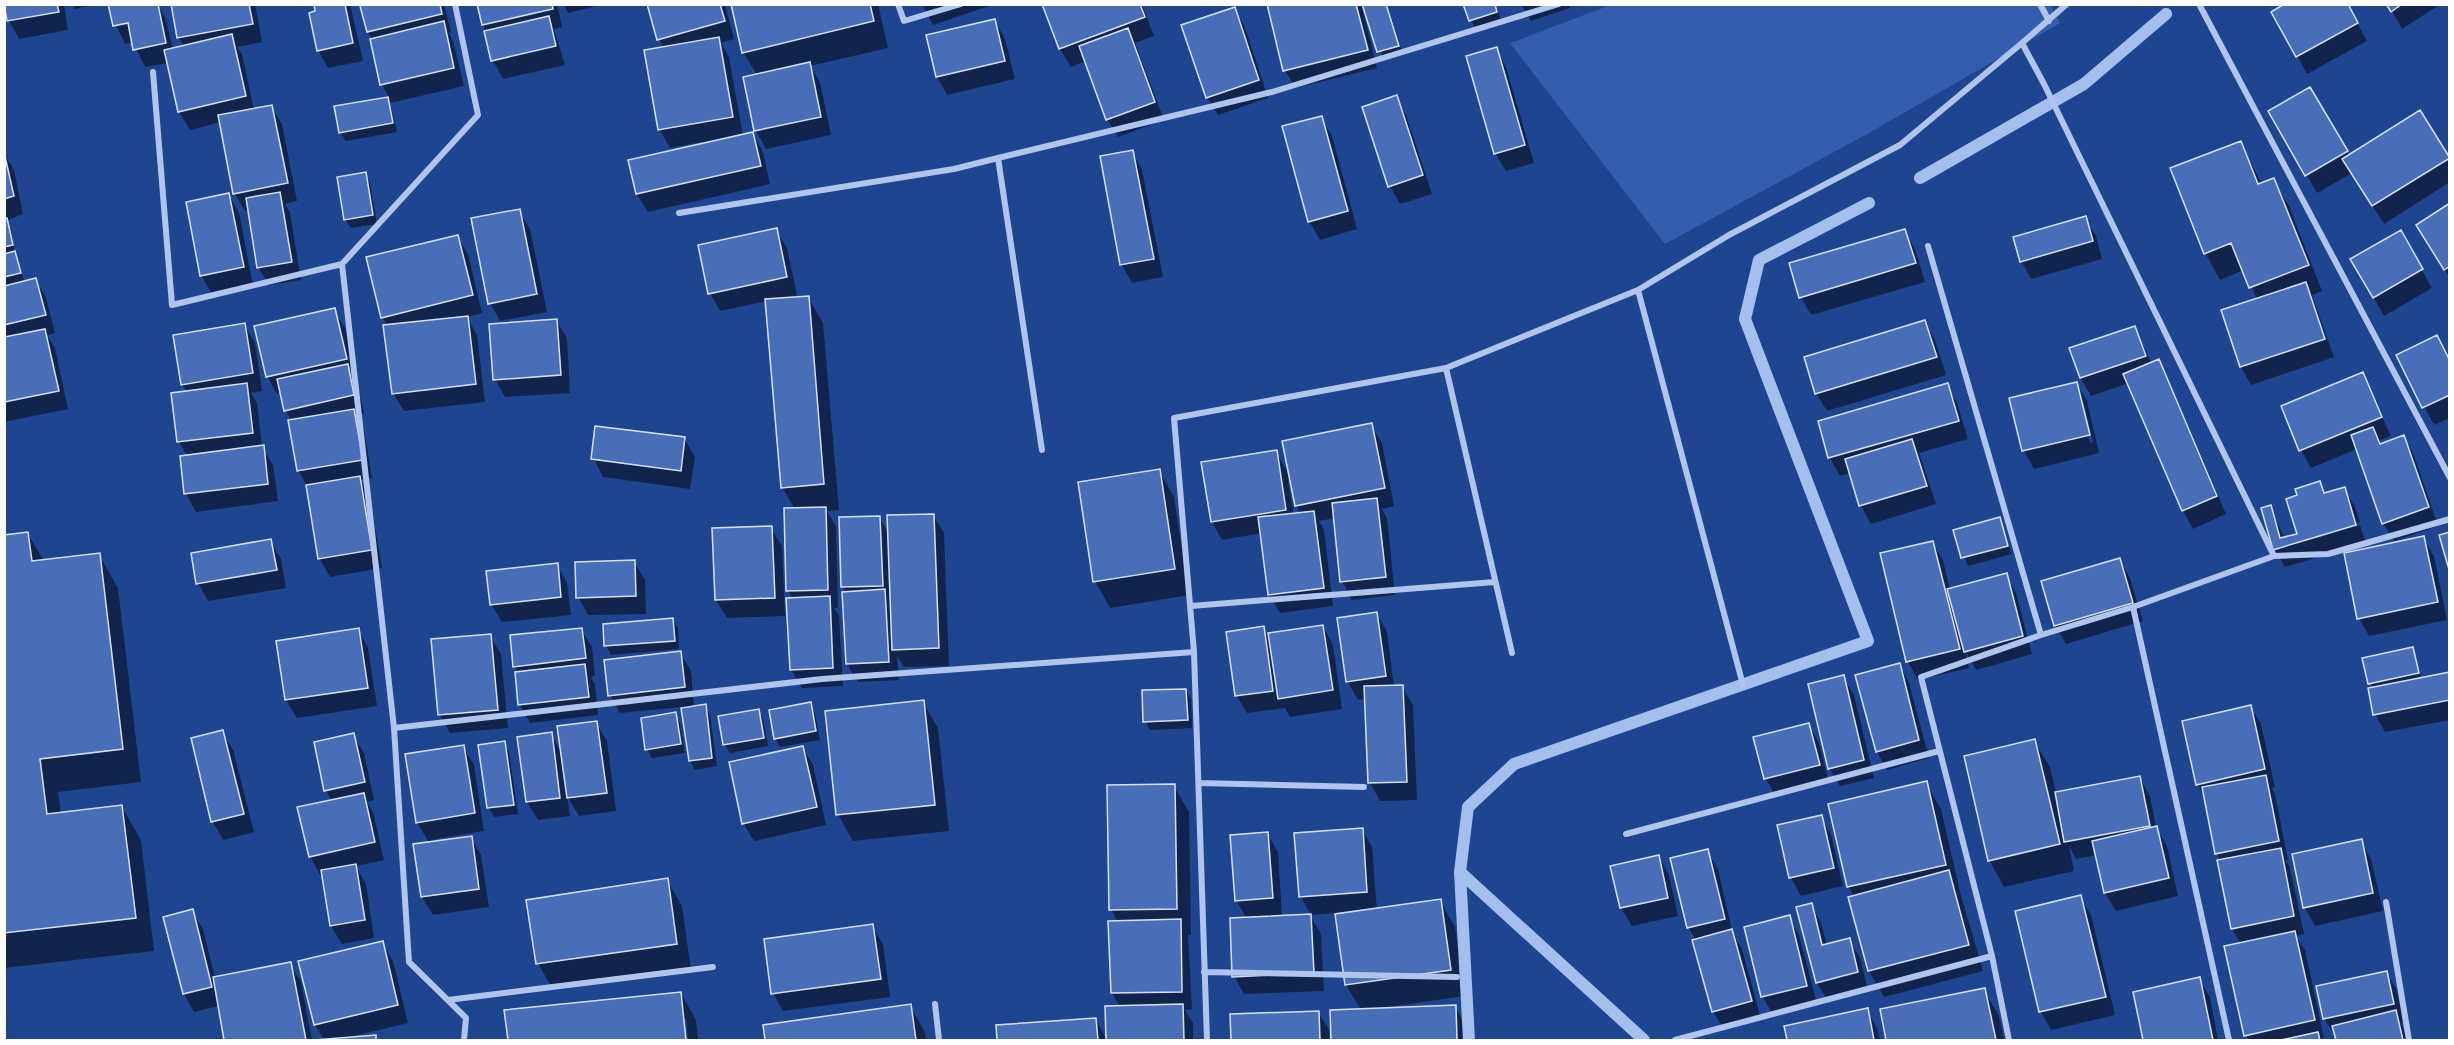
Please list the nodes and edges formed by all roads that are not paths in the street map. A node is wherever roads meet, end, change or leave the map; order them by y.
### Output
1 (455, 4) edge
2 (898, 4) edge
3 (961, 4) edge
4 (1559, 4) edge
5 (2040, 4) edge
6 (2067, 4) edge
7 (2199, 4) edge
8 (2049, 21) junction
9 (2022, 43) junction
10 (153, 72) dead end
11 (998, 158) junction
12 (679, 213) dead end
13 (1928, 246) dead end
14 (342, 264) junction
15 (1638, 290) junction
16 (1446, 368) junction
17 (1042, 450) dead end
18 (2450, 478) edge
19 (2450, 519) edge
20 (2274, 556) junction
21 (1495, 582) junction
22 (1191, 606) junction
23 (2133, 607) junction
24 (2041, 635) junction
25 (1194, 652) junction
26 (1512, 653) dead end
27 (1743, 685) dead end
28 (394, 728) junction
29 (1939, 751) junction
30 (1199, 783) junction
31 (1364, 787) dead end
32 (1626, 834) dead end
33 (2386, 902) dead end
34 (1992, 956) junction
35 (713, 967) dead end
36 (1204, 972) junction
37 (1457, 977) dead end
38 (448, 1000) junction
39 (935, 1004) dead end
40 (464, 1041) edge
41 (939, 1041) edge
42 (1207, 1041) edge
43 (1676, 1041) edge
44 (2009, 1041) edge
45 (2229, 1041) edge
46 (2409, 1041) edge

1 - 14 street
2 - 3 street
4 - 11 street
5 - 8 street
6 - 8 street
7 - 18 street
8 - 9 street
9 - 15 street
9 - 20 street
10 - 14 street
11 - 12 street
11 - 17 street
13 - 24 street
14 - 28 street
15 - 16 street
15 - 27 street
16 - 21 street
16 - 22 street
19 - 20 street
20 - 23 street
21 - 22 street
21 - 26 street
22 - 25 street
23 - 24 street
23 - 45 street
24 - 29 street
25 - 28 street
25 - 30 street
28 - 38 street
29 - 32 street
29 - 34 street
30 - 31 street
30 - 36 street
33 - 46 street
34 - 43 street
34 - 44 street
35 - 38 street
36 - 37 street
36 - 42 street
38 - 40 street
39 - 41 street

